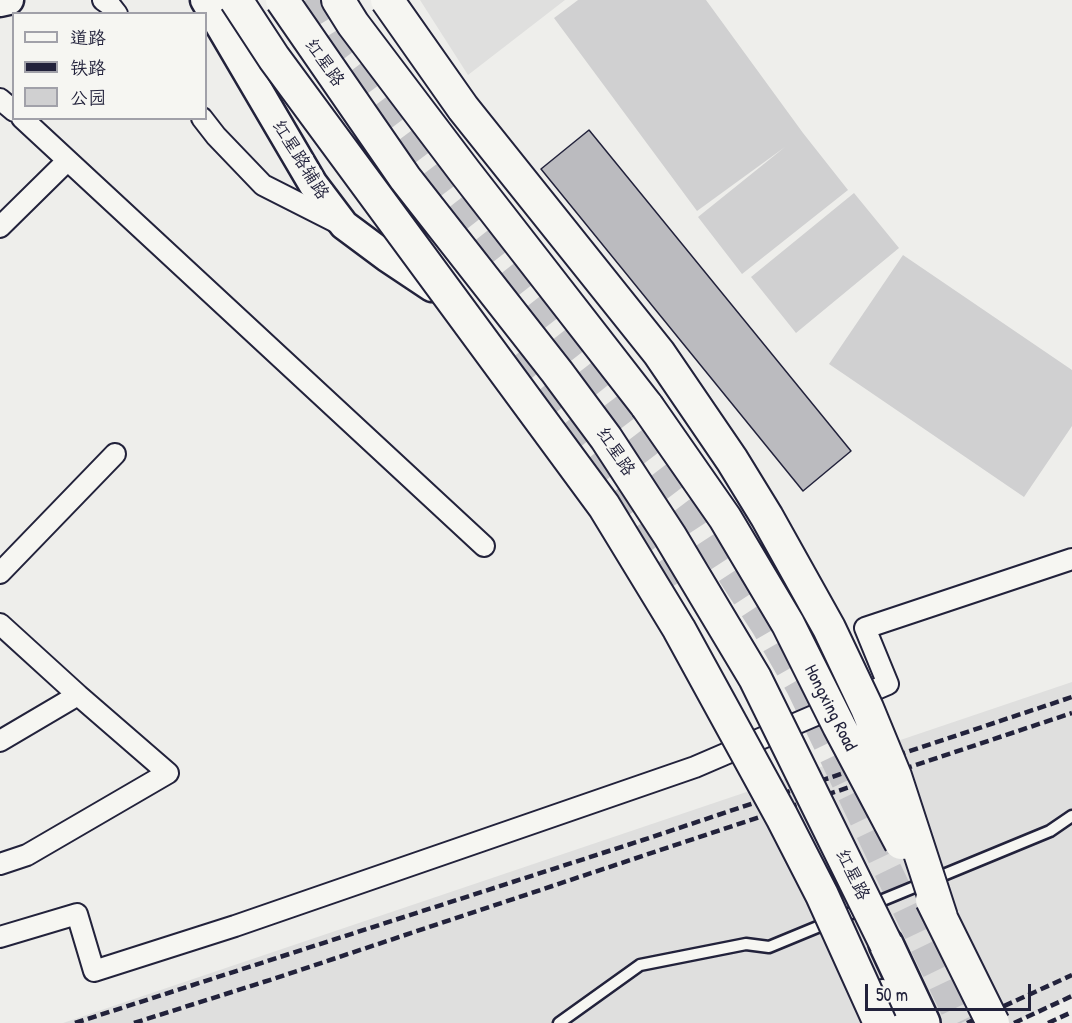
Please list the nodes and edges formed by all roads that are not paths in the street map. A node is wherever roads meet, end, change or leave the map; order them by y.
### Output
1 (103, 0) edge
2 (205, 0) edge
3 (236, 0) edge
4 (282, 0) edge
5 (338, 0) edge
6 (387, 0) edge
7 (115, 12) edge
8 (0, 99) edge
9 (12, 109) edge
10 (24, 120) edge
11 (204, 120) edge
12 (67, 161) junction
13 (3, 218) edge
14 (344, 225) junction
15 (432, 287) dead end
16 (115, 454) dead end
17 (670, 536) junction
18 (484, 546) dead end
19 (1072, 559) edge
20 (0, 573) edge
21 (0, 624) edge
22 (78, 695) junction
23 (0, 741) edge
24 (1072, 816) edge
25 (782, 817) junction
26 (0, 864) edge
27 (822, 895) junction
28 (941, 917) junction
29 (0, 937) edge
30 (886, 944) joint
31 (559, 1023) edge
32 (880, 1023) edge
33 (900, 1023) edge
34 (923, 1023) edge
35 (993, 1023) edge

1 - 7 street
2 - 14 main road, 红星路辅路
3 - 25 main road, bridge
4 - 17 main road, 红星路, bridge
5 - 28 main road, Hongxing Road, bridge
6 - 28 main road, bridge
8 - 9 street
10 - 12 street
11 - 14 street
12 - 13 street
12 - 18 street
14 - 15 main road, 红星路辅路
16 - 20 street
17 - 25 main road, bridge
17 - 30 main road, 红星路, bridge
19 - 29 street
21 - 22 street
22 - 23 street
22 - 26 street
24 - 31 lane
25 - 27 main road, bridge
27 - 32 main road, bridge
27 - 33 main road, bridge
28 - 35 main road, Hongxing Road, bridge
30 - 34 highway

